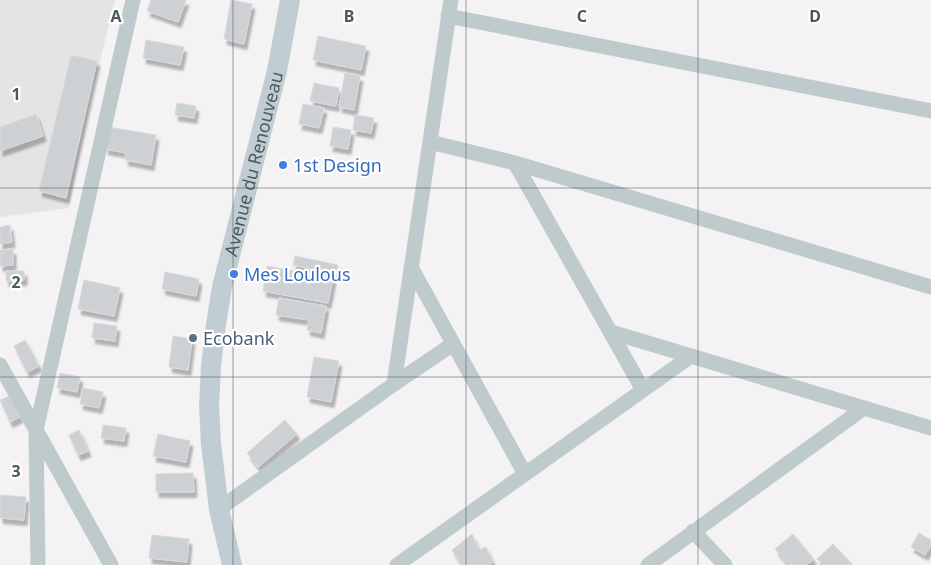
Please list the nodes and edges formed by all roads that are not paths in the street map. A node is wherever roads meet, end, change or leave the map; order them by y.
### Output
1 (133, 0) edge
2 (290, 0) edge
3 (451, 0) edge
4 (448, 16) junction
5 (931, 111) edge
6 (430, 142) junction
7 (514, 162) junction
8 (411, 267) junction
9 (931, 287) edge
10 (611, 332) junction
11 (452, 344) junction
12 (691, 356) junction
13 (0, 365) edge
14 (394, 384) junction
15 (643, 390) junction
16 (864, 408) junction
17 (931, 428) edge
18 (36, 430) junction
19 (525, 474) junction
20 (219, 510) junction
21 (694, 531) junction
22 (38, 565) edge
23 (111, 565) edge
24 (232, 565) edge
25 (397, 565) edge
26 (648, 565) edge
27 (725, 565) edge

1 - 18 street
2 - 20 main road, Avenue du Renouveau
3 - 4 street
4 - 5 street
4 - 6 street
6 - 7 street
6 - 8 street
7 - 9 street
7 - 10 street
8 - 11 street
8 - 14 street
10 - 12 street
10 - 15 street
11 - 14 street
11 - 19 street
12 - 15 street
12 - 16 street
13 - 18 street
14 - 20 street
15 - 19 street
16 - 17 street
16 - 21 street
18 - 22 street
18 - 23 street
19 - 25 street
20 - 24 main road, Avenue du Renouveau
21 - 26 street
21 - 27 street

